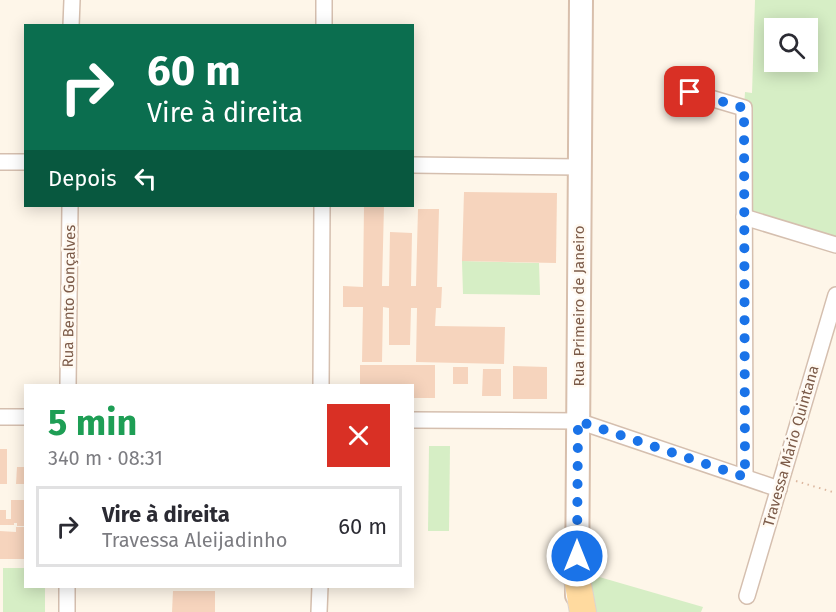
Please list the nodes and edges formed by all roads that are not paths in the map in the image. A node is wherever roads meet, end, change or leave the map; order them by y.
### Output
1 (72, 0) edge
2 (324, 0) edge
3 (581, 0) edge
4 (71, 24) edge
5 (324, 24) edge
6 (690, 92) dead end
7 (0, 162) edge
8 (24, 162) edge
9 (414, 165) edge
10 (580, 167) junction
11 (70, 207) edge
12 (322, 207) edge
13 (744, 217) junction
14 (836, 245) edge
15 (836, 295) edge
16 (68, 384) edge
17 (321, 384) edge
18 (0, 417) edge
19 (24, 417) edge
20 (414, 420) edge
21 (578, 421) junction
22 (745, 477) junction
23 (781, 483) junction
24 (577, 579) junction
25 (67, 588) edge
26 (320, 588) edge
27 (747, 596) dead end
28 (67, 612) edge
29 (319, 612) edge
30 (576, 612) edge
31 (583, 612) edge

1 - 4 street
2 - 5 street
3 - 10 street, Rua Primeiro de Janeiro
6 - 13 street
7 - 8 street
9 - 10 street
10 - 21 street, Rua Primeiro de Janeiro
11 - 16 street, Rua Bento Gonçalves
12 - 17 street
13 - 14 street
13 - 22 street
15 - 23 street, Travessa Mário Quintana
18 - 19 street
20 - 21 street
21 - 22 street
21 - 24 street, Rua Primeiro de Janeiro
22 - 23 street
23 - 27 street, Travessa Mário Quintana
24 - 30 street, Rua Primeiro de Janeiro
24 - 31 main road
25 - 28 street
26 - 29 street

